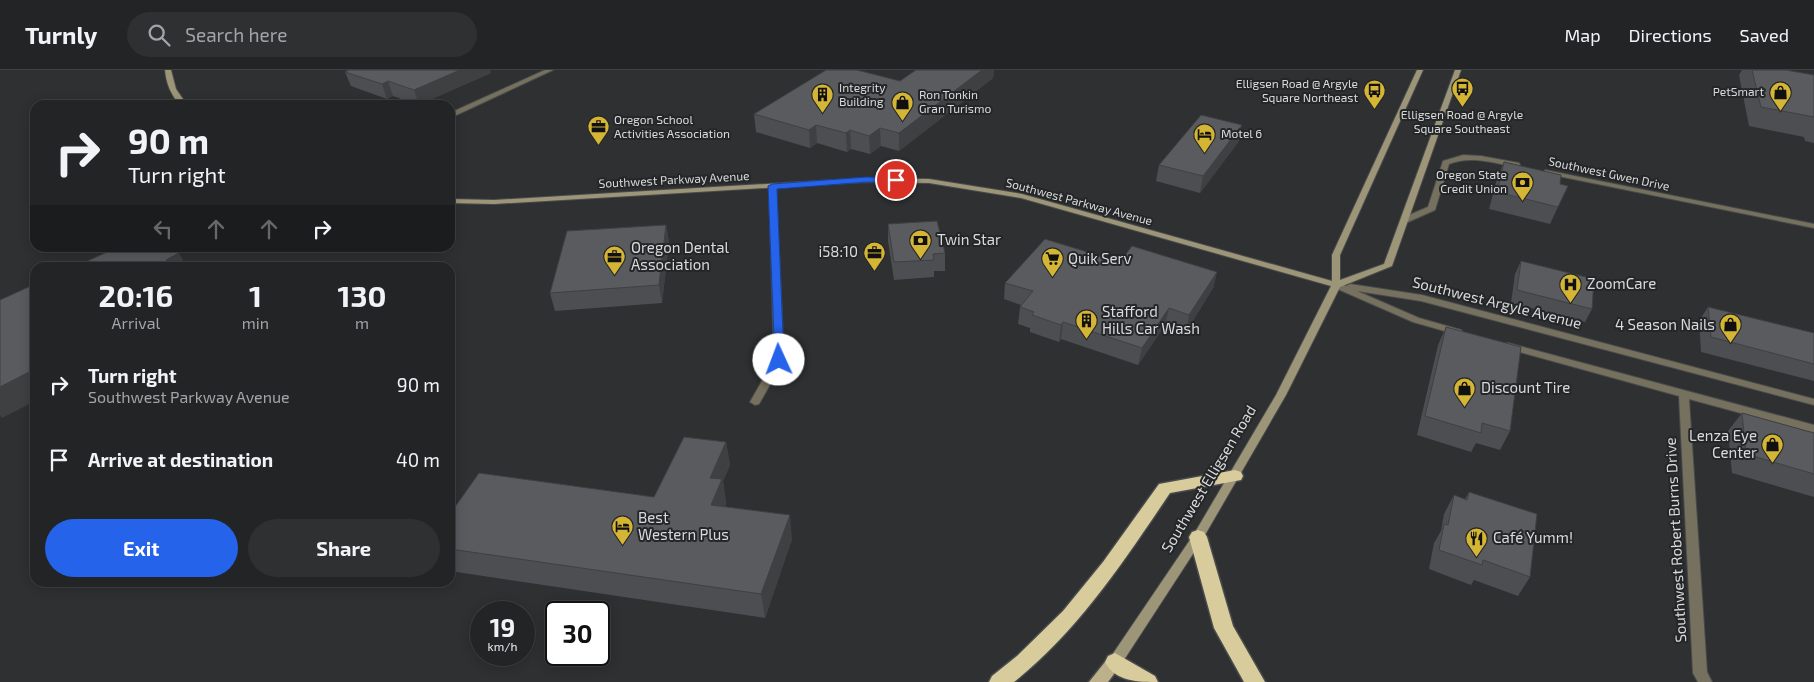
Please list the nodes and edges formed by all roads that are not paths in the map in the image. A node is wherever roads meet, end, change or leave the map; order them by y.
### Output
1 (168, 70) edge
2 (550, 70) edge
3 (1420, 70) edge
4 (1458, 70) edge
5 (179, 100) edge
6 (455, 114) edge
7 (1522, 167) edge
8 (1540, 171) edge
9 (772, 186) junction
10 (455, 201) edge
11 (1405, 220) junction
12 (1814, 226) edge
13 (1336, 286) junction
14 (1464, 333) edge
15 (1502, 344) edge
16 (1684, 395) junction
17 (755, 402) dead end
18 (1814, 402) edge
19 (1814, 429) edge
20 (1234, 476) junction
21 (1198, 537) junction
22 (1115, 662) junction
23 (999, 682) edge
24 (1098, 682) edge
25 (1148, 682) edge
26 (1255, 682) edge
27 (1705, 682) edge

1 - 5 main road
2 - 6 street
3 - 13 main road, Southwest Elligsen Road
4 - 11 main road
7 - 11 street
8 - 12 street, Southwest Gwen Drive
9 - 10 main road, Southwest Parkway Avenue
9 - 13 main road, Southwest Parkway Avenue
9 - 17 street
11 - 13 main road
13 - 14 street
13 - 18 street, Southwest Argyle Avenue
13 - 20 main road, Southwest Elligsen Road
15 - 16 street
16 - 19 street
16 - 27 street, Southwest Robert Burns Drive
20 - 21 main road, Southwest Elligsen Road
20 - 23 highway
21 - 22 main road, Southwest Elligsen Road
21 - 26 highway
22 - 24 main road, Southwest Elligsen Road
22 - 25 highway

